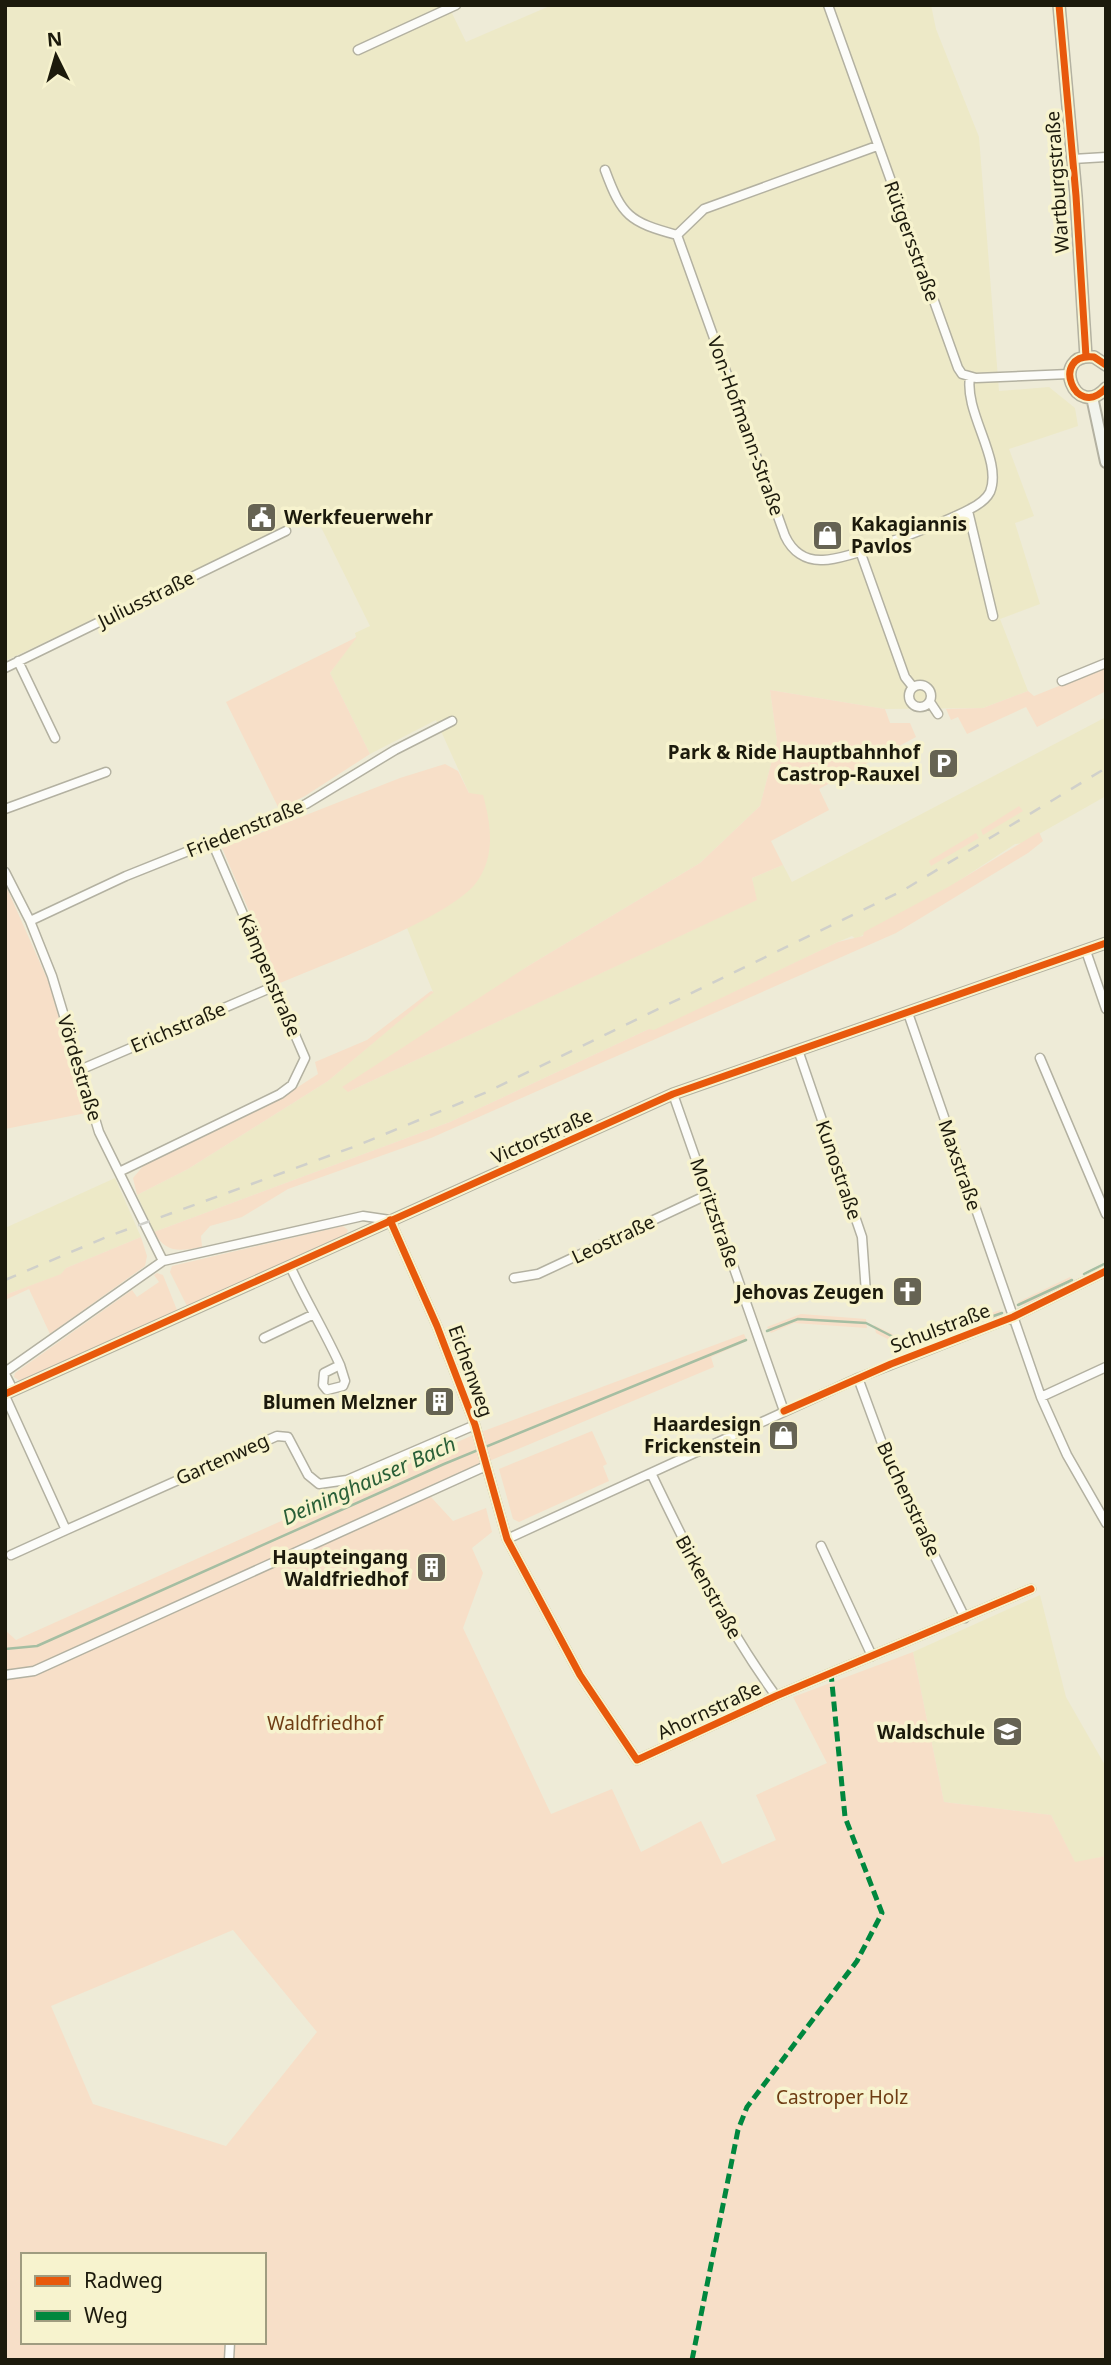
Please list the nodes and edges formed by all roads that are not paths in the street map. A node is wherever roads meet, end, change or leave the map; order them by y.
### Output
1 (456, 5) edge
2 (828, 5) edge
3 (1059, 5) edge
4 (358, 50) dead end
5 (877, 146) junction
6 (1106, 157) edge
7 (1073, 159) junction
8 (605, 170) dead end
9 (677, 235) junction
10 (1086, 357) junction
11 (1106, 365) edge
12 (1069, 374) junction
13 (970, 377) junction
14 (1106, 388) edge
15 (1092, 397) junction
16 (1106, 462) edge
17 (968, 511) junction
18 (286, 531) dead end
19 (860, 551) junction
20 (993, 616) dead end
21 (18, 662) junction
22 (1106, 663) edge
23 (5, 667) edge
24 (1062, 681) dead end
25 (913, 687) junction
26 (930, 702) junction
27 (938, 714) dead end
28 (453, 721) dead end
29 (55, 738) dead end
30 (106, 772) dead end
31 (5, 808) edge
32 (212, 842) junction
33 (5, 872) edge
34 (30, 921) junction
35 (1106, 943) edge
36 (1086, 951) junction
37 (275, 986) junction
38 (1106, 1009) edge
39 (908, 1013) junction
40 (798, 1050) junction
41 (1040, 1058) dead end
42 (82, 1069) junction
43 (673, 1094) junction
44 (119, 1172) junction
45 (709, 1194) junction
46 (1106, 1214) edge
47 (390, 1220) junction
48 (163, 1261) junction
49 (290, 1266) junction
50 (1106, 1271) edge
51 (514, 1278) dead end
52 (866, 1293) dead end
53 (312, 1315) junction
54 (1013, 1317) junction
55 (264, 1338) dead end
56 (340, 1365) dead end
57 (1106, 1367) edge
58 (5, 1373) edge
59 (858, 1378) junction
60 (8, 1394) edge
61 (1041, 1397) junction
62 (784, 1411) junction
63 (475, 1425) junction
64 (486, 1466) junction
65 (651, 1473) junction
66 (1106, 1523) edge
67 (66, 1530) junction
68 (507, 1539) junction
69 (821, 1546) dead end
70 (11, 1555) dead end
71 (1031, 1589) dead end
72 (965, 1618) junction
73 (872, 1656) junction
74 (5, 1675) edge
75 (776, 1696) junction

1 - 4 street
2 - 5 street, Rütgersstraße
3 - 7 main road, Wartburgstraße
5 - 9 street
5 - 13 street, Rütgersstraße
6 - 7 street
7 - 10 main road, Wartburgstraße
8 - 9 street
9 - 19 street, Von-Hofmann-Straße
10 - 11 main road
10 - 12 main road
12 - 13 street
12 - 15 main road
13 - 17 street, Von-Hofmann-Straße
14 - 15 main road
15 - 16 main road
17 - 19 street, Von-Hofmann-Straße
17 - 20 street
18 - 21 street, Juliusstraße
19 - 25 street
21 - 23 street, Juliusstraße
21 - 29 street
22 - 24 street
25 - 26 street
25 - 26 street
26 - 27 street
28 - 32 street, Friedenstraße
30 - 31 street
32 - 34 street, Friedenstraße
32 - 37 street, Kämpenstraße
33 - 34 street, Vördestraße
34 - 42 street, Vördestraße
35 - 36 street, Victorstraße
36 - 38 street
36 - 39 street, Victorstraße
37 - 42 street, Erichstraße
37 - 44 street, Kämpenstraße
39 - 40 street, Victorstraße
39 - 54 street, Maxstraße
40 - 43 street, Victorstraße
40 - 52 street, Kunostraße
41 - 46 street
42 - 44 street, Vördestraße
43 - 45 street, Moritzstraße
43 - 47 street, Victorstraße
44 - 48 street, Vördestraße
45 - 51 street, Leostraße
45 - 62 street, Moritzstraße
47 - 48 street, Victorstraße
47 - 49 street, Victorstraße
47 - 63 street, Eichenweg
48 - 58 street, Victorstraße
49 - 53 street
49 - 60 street, Victorstraße
50 - 54 street, Schulstraße
53 - 55 street
53 - 56 street
54 - 59 street, Schulstraße
54 - 61 street, Maxstraße
57 - 61 street
58 - 60 street, Victorstraße
59 - 62 street, Schulstraße
59 - 72 street, Buchenstraße
60 - 67 street
61 - 66 street, Maxstraße
62 - 65 street, Schulstraße
63 - 64 street, Eichenweg
63 - 67 street, Gartenweg
64 - 68 street, Eichenweg
64 - 74 street
65 - 68 street, Schulstraße
65 - 75 street, Birkenstraße
67 - 70 street, Gartenweg
68 - 75 street, Ahornstraße
69 - 73 street
71 - 72 street, Ahornstraße
72 - 73 street, Ahornstraße
73 - 75 street, Ahornstraße

